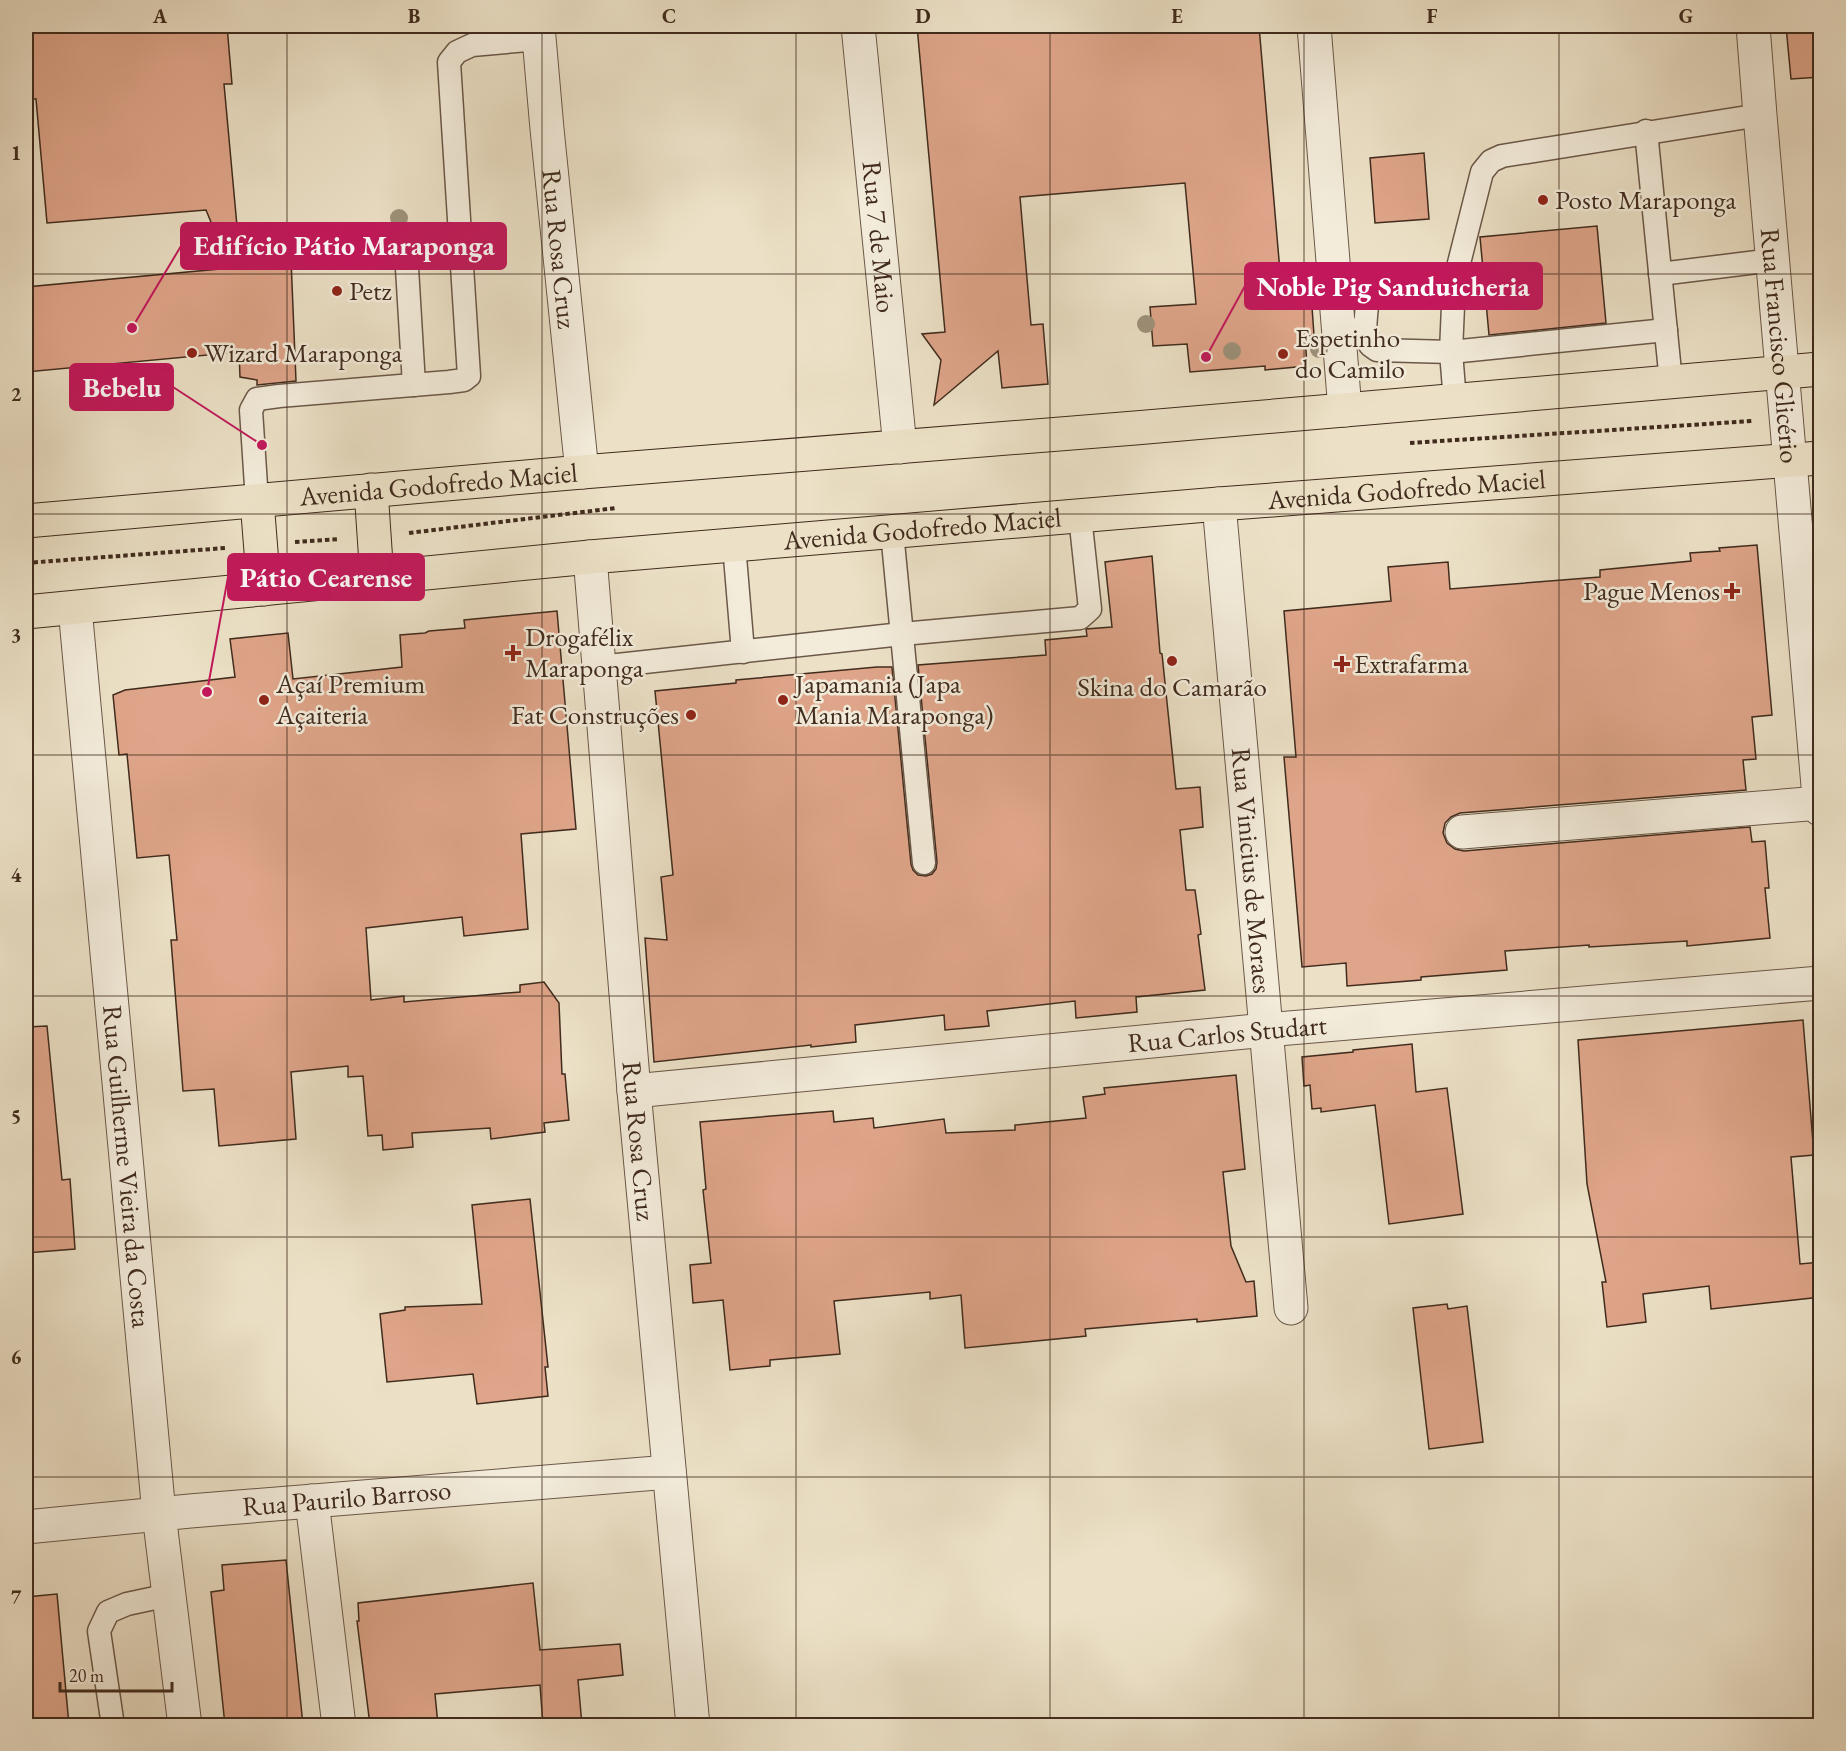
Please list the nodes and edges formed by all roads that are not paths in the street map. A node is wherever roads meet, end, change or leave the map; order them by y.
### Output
1 (858, 26) edge
2 (1314, 26) edge
3 (1753, 26) edge
4 (539, 32) edge
5 (1760, 115) junction
6 (1646, 131) junction
7 (461, 250) junction
8 (1773, 260) junction
9 (1660, 274) junction
10 (1454, 283) junction
11 (1352, 329) junction
12 (1666, 330) junction
13 (1451, 352) junction
14 (1821, 369) edge
15 (1782, 373) junction
16 (1671, 382) junction
17 (414, 385) junction
18 (1455, 400) junction
19 (1345, 410) junction
20 (900, 447) junction
21 (1805, 459) edge
22 (582, 472) junction
23 (371, 490) junction
24 (257, 501) junction
25 (1219, 504) junction
26 (1080, 516) junction
27 (26, 520) edge
28 (892, 532) junction
29 (734, 545) junction
30 (590, 557) junction
31 (377, 578) junction
32 (264, 589) junction
33 (75, 608) junction
34 (26, 612) edge
35 (902, 634) junction
36 (743, 652) junction
37 (599, 667) junction
38 (1820, 803) edge
39 (1821, 809) edge
40 (1462, 832) dead end
41 (924, 863) dead end
42 (1821, 983) edge
43 (1266, 1030) junction
44 (634, 1091) junction
45 (1291, 1308) dead end
46 (669, 1472) junction
47 (312, 1501) junction
48 (159, 1514) junction
49 (26, 1527) edge
50 (169, 1595) junction
51 (113, 1725) edge
52 (185, 1725) edge
53 (339, 1725) edge
54 (693, 1725) edge

1 - 20 street, Rua 7 de Maio
2 - 11 street
3 - 5 street, Rua Francisco Glicério
4 - 7 lane
4 - 22 street, Rua Rosa Cruz
5 - 6 lane
5 - 8 street, Rua Francisco Glicério
6 - 9 lane
6 - 10 lane
7 - 17 lane
7 - 17 lane
8 - 9 lane
8 - 15 street, Rua Francisco Glicério
9 - 12 lane
10 - 11 lane
10 - 13 lane
11 - 13 lane
11 - 19 street
12 - 13 lane
12 - 16 lane
13 - 18 lane
14 - 15 main road, Avenida Godofredo Maciel
15 - 16 main road, Avenida Godofredo Maciel
15 - 21 street, Rua Francisco Glicério
16 - 18 main road, Avenida Godofredo Maciel
17 - 24 lane
18 - 19 main road, Avenida Godofredo Maciel
19 - 20 main road, Avenida Godofredo Maciel
20 - 22 main road, Avenida Godofredo Maciel
21 - 25 main road, Avenida Godofredo Maciel
21 - 38 street, Rua Francisco Glicério
22 - 23 main road, Avenida Godofredo Maciel
23 - 24 main road, Avenida Godofredo Maciel
23 - 31 main road
24 - 27 main road, Avenida Godofredo Maciel
24 - 32 main road
25 - 26 main road, Avenida Godofredo Maciel
25 - 43 street, Rua Vinicius de Moraes
26 - 28 main road, Avenida Godofredo Maciel
26 - 35 lane
28 - 29 main road, Avenida Godofredo Maciel
28 - 35 lane
29 - 30 main road, Avenida Godofredo Maciel
29 - 36 lane
30 - 31 main road, Avenida Godofredo Maciel
30 - 37 street, Rua Rosa Cruz
31 - 32 main road, Avenida Godofredo Maciel
32 - 33 main road, Avenida Godofredo Maciel
33 - 34 main road, Avenida Godofredo Maciel
33 - 48 street, Rua Guilherme Vieira da Costa
35 - 36 lane
35 - 41 lane
36 - 37 lane
37 - 44 street, Rua Rosa Cruz
38 - 39 street, Rua Francisco Glicério
38 - 40 street
42 - 43 street, Rua Carlos Studart
43 - 44 street, Rua Carlos Studart
43 - 45 street, Rua Vinicius de Moraes
44 - 46 street, Rua Rosa Cruz
46 - 47 street, Rua Paurilo Barroso
46 - 54 street, Rua Rosa Cruz
47 - 48 street, Rua Paurilo Barroso
47 - 53 street
48 - 49 street, Rua Paurilo Barroso
48 - 50 street, Rua Guilherme Vieira da Costa
50 - 51 lane
50 - 52 street, Rua Guilherme Vieira da Costa

